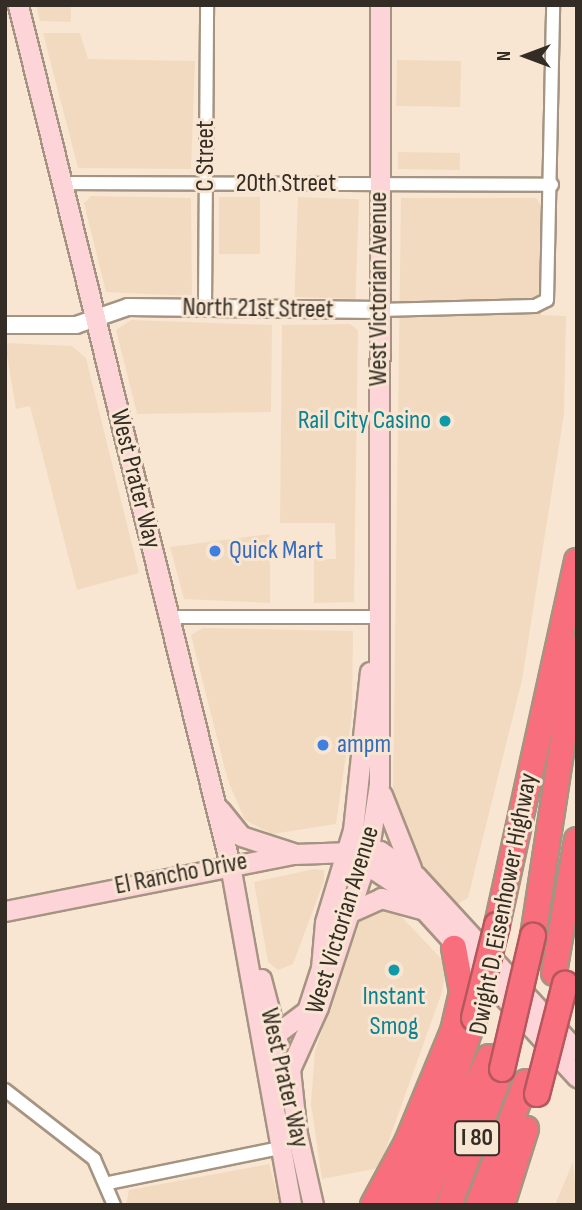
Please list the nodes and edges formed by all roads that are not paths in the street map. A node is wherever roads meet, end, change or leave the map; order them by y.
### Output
1 (18, 5) edge
2 (207, 5) edge
3 (380, 5) edge
4 (553, 5) edge
5 (61, 183) junction
6 (206, 183) junction
7 (379, 184) junction
8 (552, 185) junction
9 (205, 307) junction
10 (379, 310) junction
11 (95, 318) junction
12 (5, 325) edge
13 (577, 561) edge
14 (378, 617) junction
15 (168, 618) junction
16 (577, 648) edge
17 (378, 657) junction
18 (379, 784) junction
19 (216, 804) junction
20 (576, 846) edge
21 (358, 852) junction
22 (294, 854) junction
23 (230, 865) junction
24 (416, 876) junction
25 (422, 909) junction
26 (5, 911) edge
27 (348, 913) junction
28 (454, 948) junction
29 (247, 953) junction
30 (276, 1034) junction
31 (577, 1051) edge
32 (496, 1063) junction
33 (267, 1077) junction
34 (577, 1077) edge
35 (532, 1088) junction
36 (5, 1090) edge
37 (297, 1136) junction
38 (279, 1149) junction
39 (109, 1183) junction
40 (114, 1205) edge
41 (290, 1205) edge
42 (313, 1205) edge
43 (373, 1205) edge
44 (396, 1205) edge
45 (421, 1205) edge
46 (449, 1205) edge
47 (478, 1205) edge
48 (502, 1205) edge

1 - 5 main road, West Prater Way
2 - 6 street, C Street
3 - 7 main road, West Victorian Avenue
4 - 8 street
5 - 6 street, 20th Street
5 - 11 main road, West Prater Way
6 - 7 street, 20th Street
6 - 9 street, C Street
7 - 8 street, 20th Street
7 - 10 main road, West Victorian Avenue
8 - 10 street, North 21st Street
9 - 10 street, North 21st Street
9 - 11 street, North 21st Street
10 - 14 main road, West Victorian Avenue
11 - 12 street, North 21st Street
11 - 15 main road, West Prater Way
13 - 44 highway, bridge
14 - 15 street
14 - 17 main road, West Victorian Avenue
15 - 19 main road, West Prater Way
16 - 32 highway, Dwight D. Eisenhower Highway / I 80, bridge
17 - 18 main road, West Victorian Avenue
17 - 21 main road, West Victorian Avenue
18 - 21 main road, West Victorian Avenue
18 - 24 main road
19 - 22 main road
19 - 23 main road, West Prater Way
20 - 35 highway, I 80
21 - 22 main road, El Rancho Drive
21 - 24 main road
21 - 25 main road
21 - 27 main road, West Victorian Avenue
21 - 30 main road, West Victorian Avenue
22 - 23 main road, El Rancho Drive
23 - 26 main road, El Rancho Drive
23 - 29 main road, West Prater Way
24 - 31 main road
25 - 27 main road
25 - 28 main road
27 - 37 main road, West Victorian Avenue
28 - 34 main road
28 - 43 highway
29 - 30 main road, West Prater Way
29 - 33 main road, West Prater Way
30 - 33 main road, West Victorian Avenue
30 - 37 main road, West Prater Way
32 - 45 highway
32 - 46 highway, Dwight D. Eisenhower Highway / I 80
33 - 38 main road, West Prater Way
35 - 47 highway, I 80
35 - 48 highway
36 - 39 street
37 - 42 main road, West Prater Way
38 - 39 street
38 - 41 main road, West Prater Way
39 - 40 street

